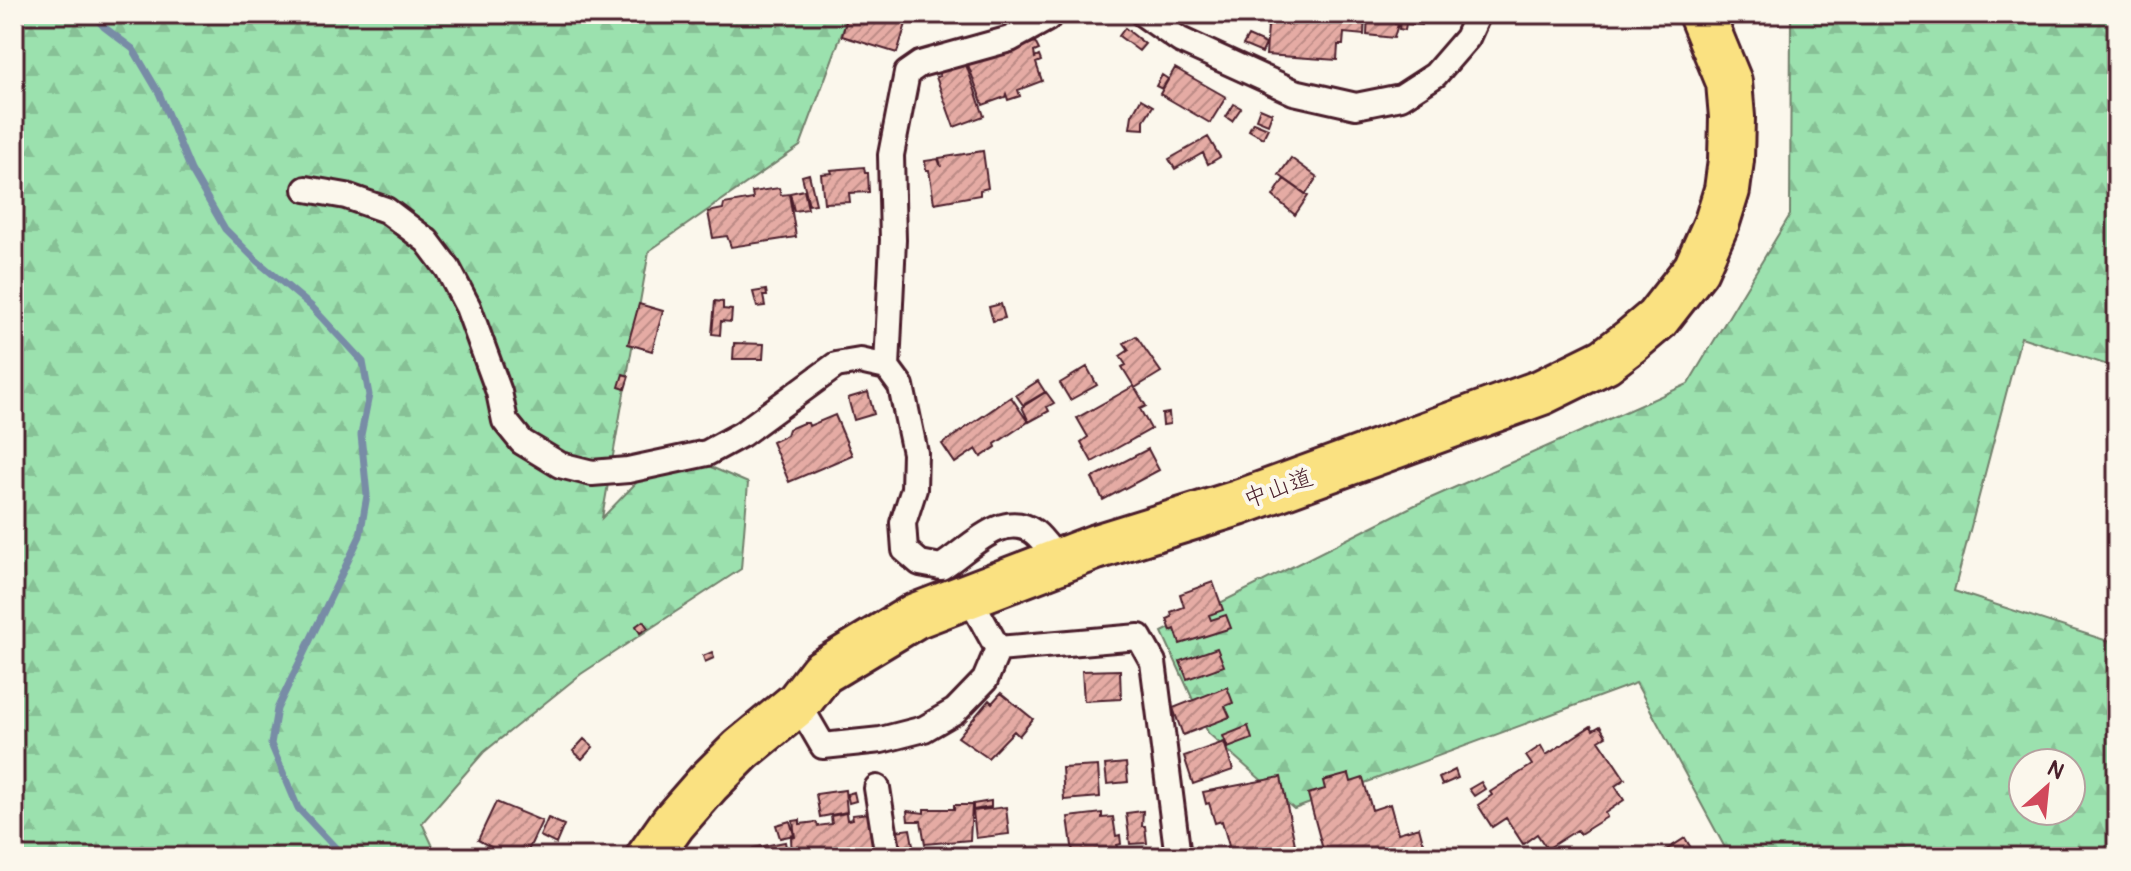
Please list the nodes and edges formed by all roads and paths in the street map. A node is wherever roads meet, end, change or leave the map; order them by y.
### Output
1 (1050, 14) edge
2 (1143, 14) edge
3 (1478, 14) edge
4 (1701, 14) edge
5 (306, 189) dead end
6 (887, 367) junction
7 (1059, 561) junction
8 (968, 595) junction
9 (998, 649) junction
10 (798, 703) junction
11 (877, 788) dead end
12 (649, 857) edge
13 (888, 857) edge
14 (1178, 857) edge

1 - 6 street
2 - 3 street
4 - 7 highway, 中山道
5 - 6 street
6 - 7 street
7 - 8 highway, 中山道
8 - 9 street
8 - 10 highway, 中山道
9 - 10 street
9 - 14 street
10 - 12 highway, 中山道
11 - 13 street

